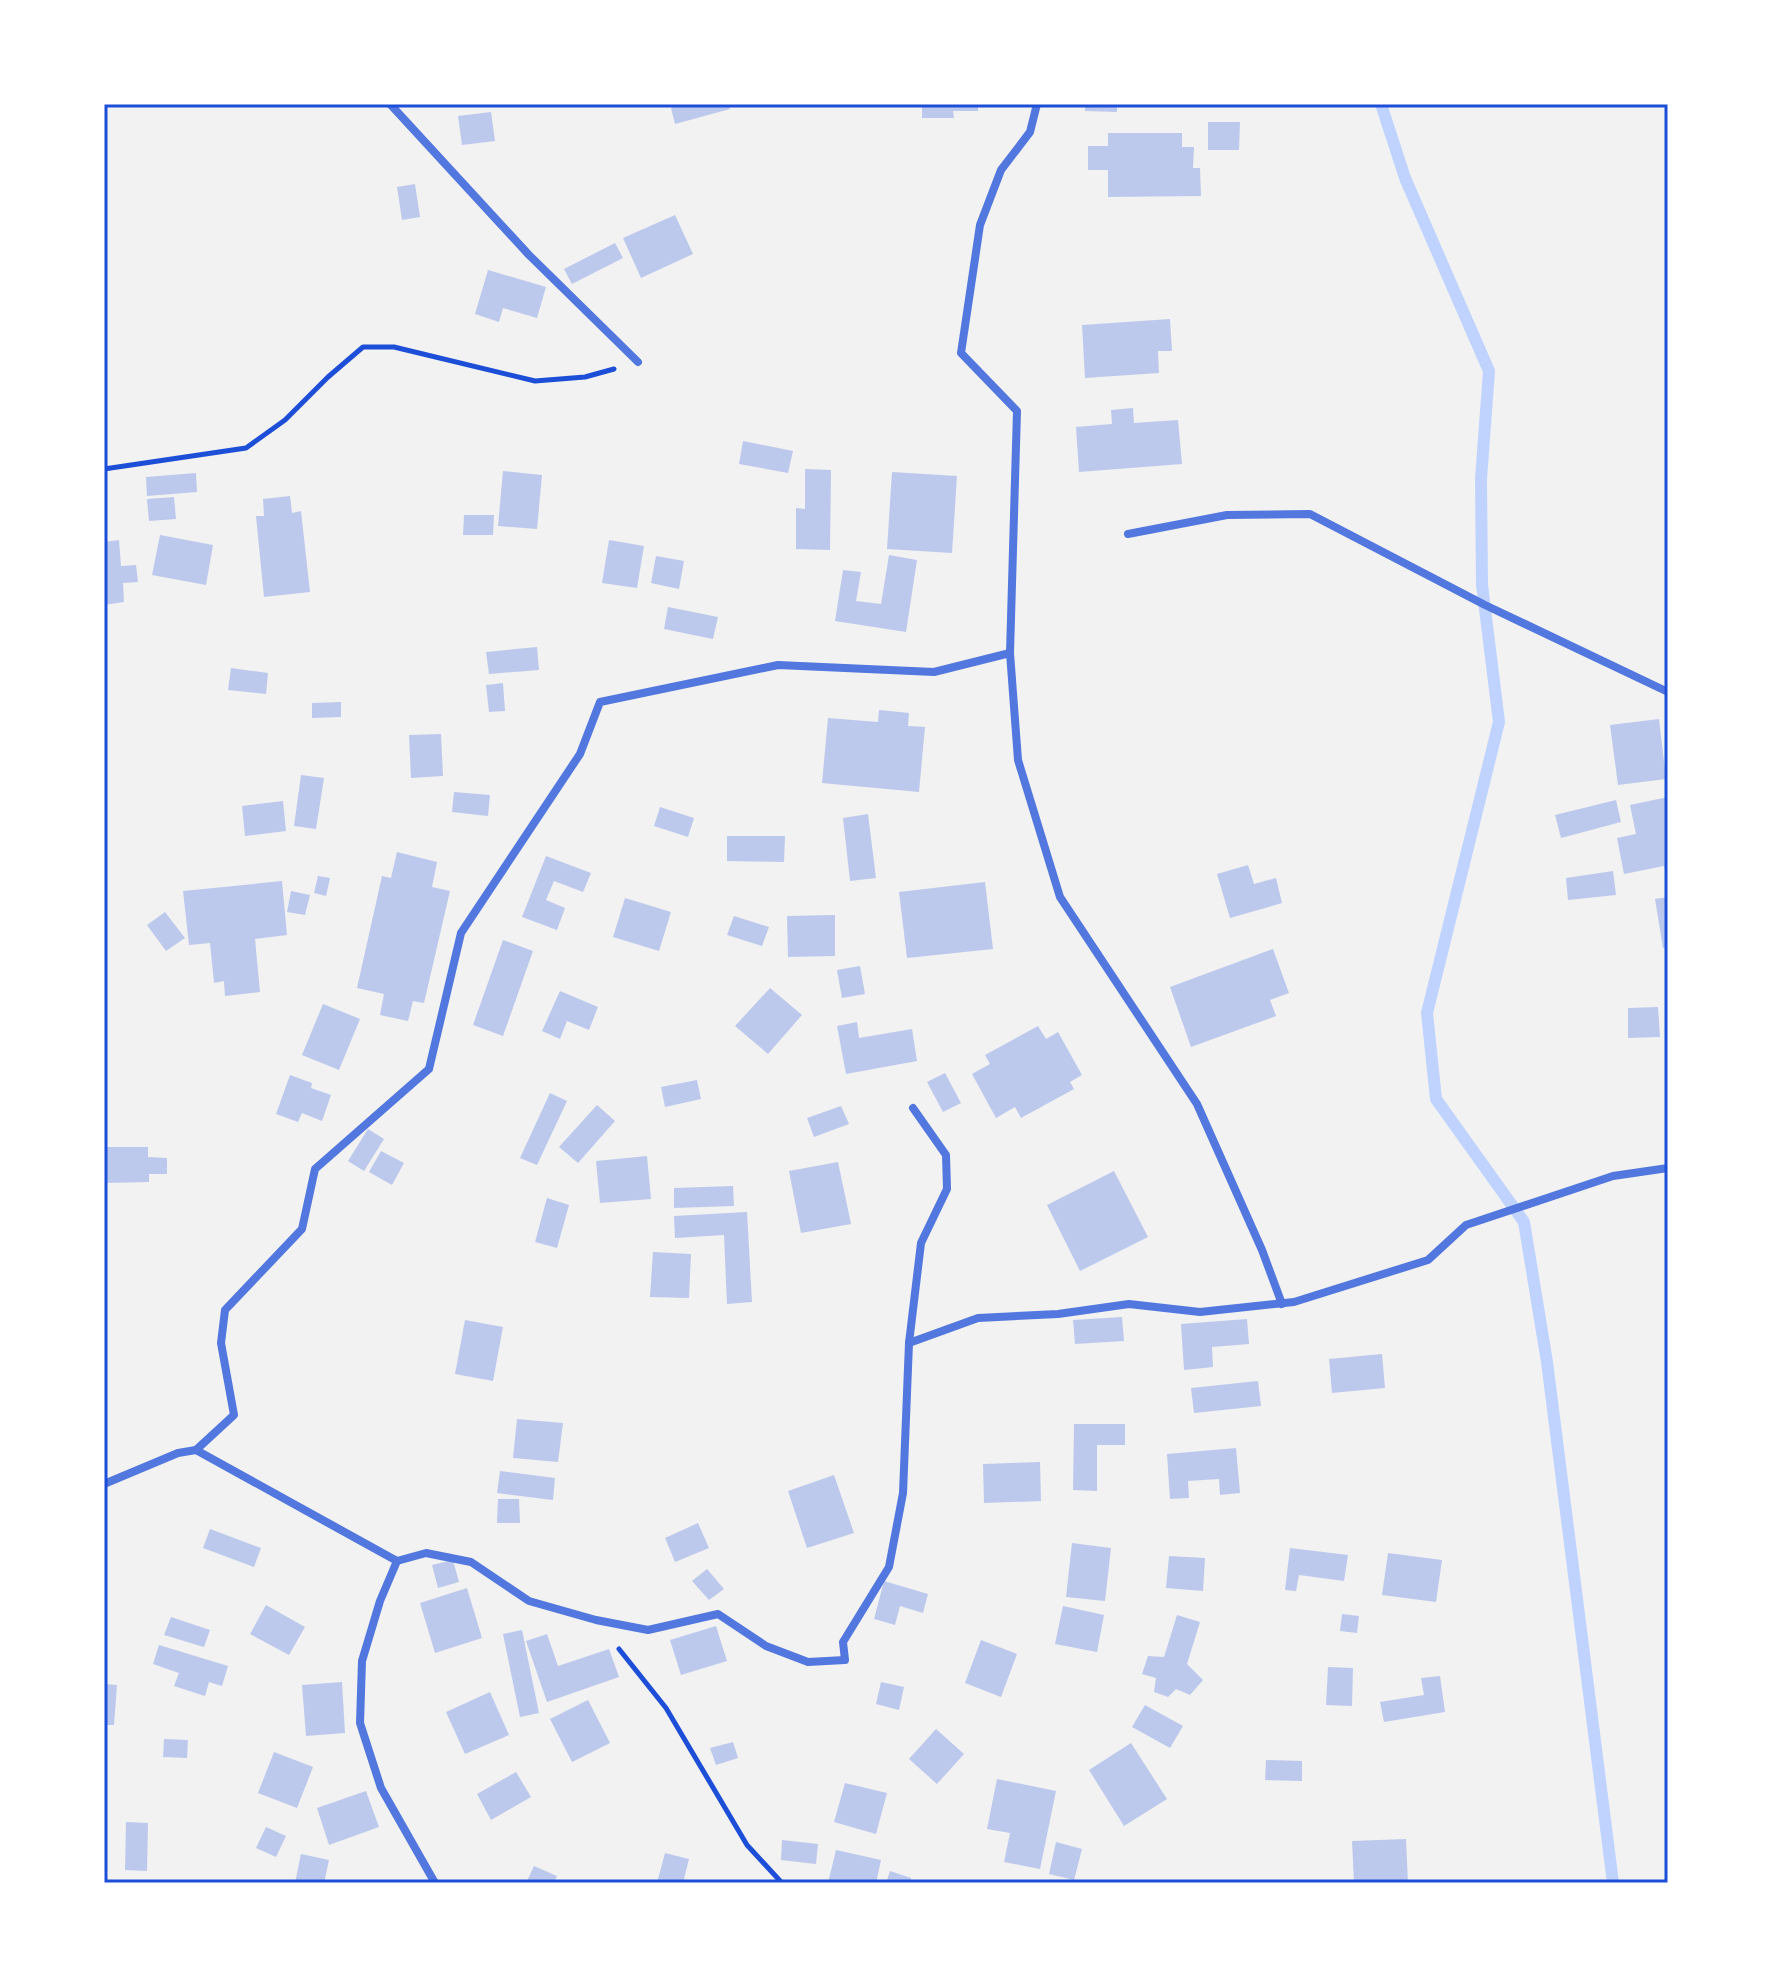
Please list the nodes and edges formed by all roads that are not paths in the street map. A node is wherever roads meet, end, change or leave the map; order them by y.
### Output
1 (390, 104) edge
2 (1037, 104) edge
3 (638, 362) road end
4 (1128, 534) dead end
5 (1010, 653) junction
6 (1668, 692) edge
7 (913, 1108) dead end
8 (1668, 1168) edge
9 (1282, 1304) junction
10 (909, 1343) junction
11 (196, 1450) junction
12 (104, 1484) edge
13 (397, 1561) junction
14 (435, 1883) edge

1 - 3 street
2 - 5 street
4 - 6 street
5 - 9 street
5 - 11 street
7 - 10 street
8 - 9 street
9 - 10 street
10 - 13 street
11 - 12 street
11 - 13 street
13 - 14 street

